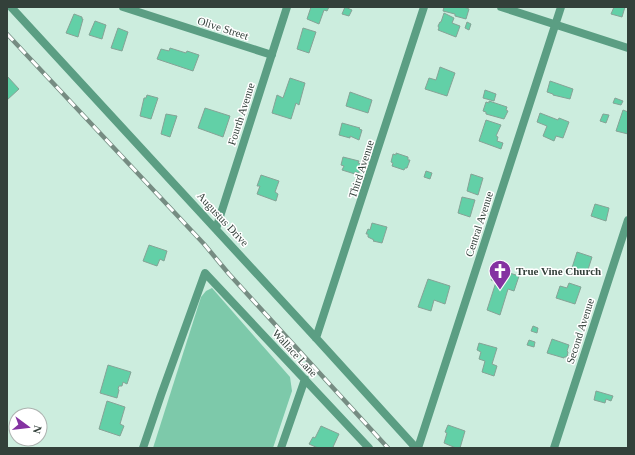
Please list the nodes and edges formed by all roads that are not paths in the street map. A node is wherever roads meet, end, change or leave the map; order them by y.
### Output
1 (11, 7) edge
2 (123, 7) edge
3 (287, 7) edge
4 (424, 7) edge
5 (501, 7) edge
6 (561, 7) edge
7 (555, 24) junction
8 (628, 48) edge
9 (272, 55) junction
10 (628, 220) edge
11 (216, 229) junction
12 (316, 338) junction
13 (304, 379) junction
14 (144, 448) edge
15 (281, 448) edge
16 (369, 448) edge
17 (417, 448) edge
18 (554, 448) edge

1 - 11 street, Augustus Drive
2 - 9 street, Olive Street
3 - 9 street, Fourth Avenue
4 - 12 street, Third Avenue
5 - 7 street
6 - 7 street, Central Avenue
7 - 8 street
7 - 17 street, Central Avenue
9 - 11 street, Fourth Avenue
10 - 18 street, Second Avenue
11 - 12 street, Augustus Drive
12 - 17 street, Augustus Drive
13 - 14 street, Wallace Lane
13 - 15 street
13 - 16 street, Wallace Lane

